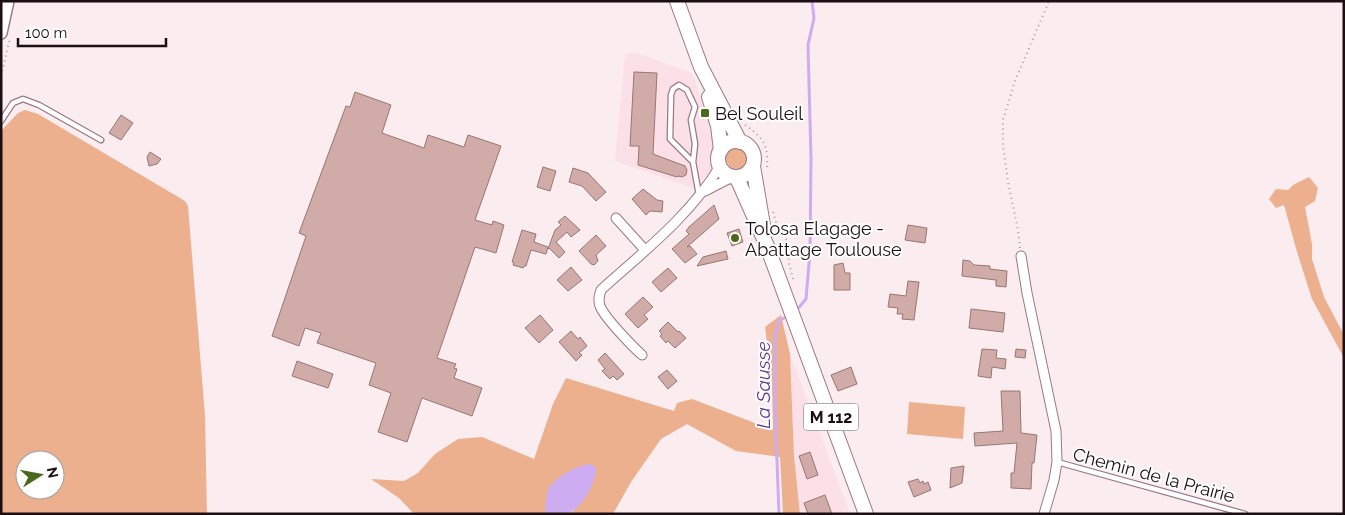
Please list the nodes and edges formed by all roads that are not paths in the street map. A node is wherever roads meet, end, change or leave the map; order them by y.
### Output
1 (8, 1) edge
2 (677, 1) edge
3 (1, 34) edge
4 (702, 67) junction
5 (1, 121) edge
6 (101, 140) dead end
7 (740, 142) junction
8 (721, 150) junction
9 (693, 162) junction
10 (720, 166) junction
11 (753, 166) junction
12 (735, 177) junction
13 (699, 196) junction
14 (616, 218) dead end
15 (767, 246) junction
16 (646, 250) junction
17 (1021, 256) road end
18 (642, 355) dead end
19 (1057, 462) junction
20 (866, 514) edge
21 (1044, 514) edge
22 (1245, 514) edge

1 - 3 street
2 - 4 main road
4 - 7 main road
4 - 8 main road
5 - 6 lane
7 - 8 main road
7 - 11 main road
8 - 10 main road
9 - 9 lane
9 - 13 lane
10 - 12 main road
10 - 13 street
11 - 12 main road
11 - 15 main road, M 112
12 - 13 street
12 - 15 main road, M 112
13 - 16 street
14 - 16 street
15 - 20 main road, M 112
16 - 18 street
17 - 19 street
19 - 21 street
19 - 22 lane, Chemin de la Prairie

